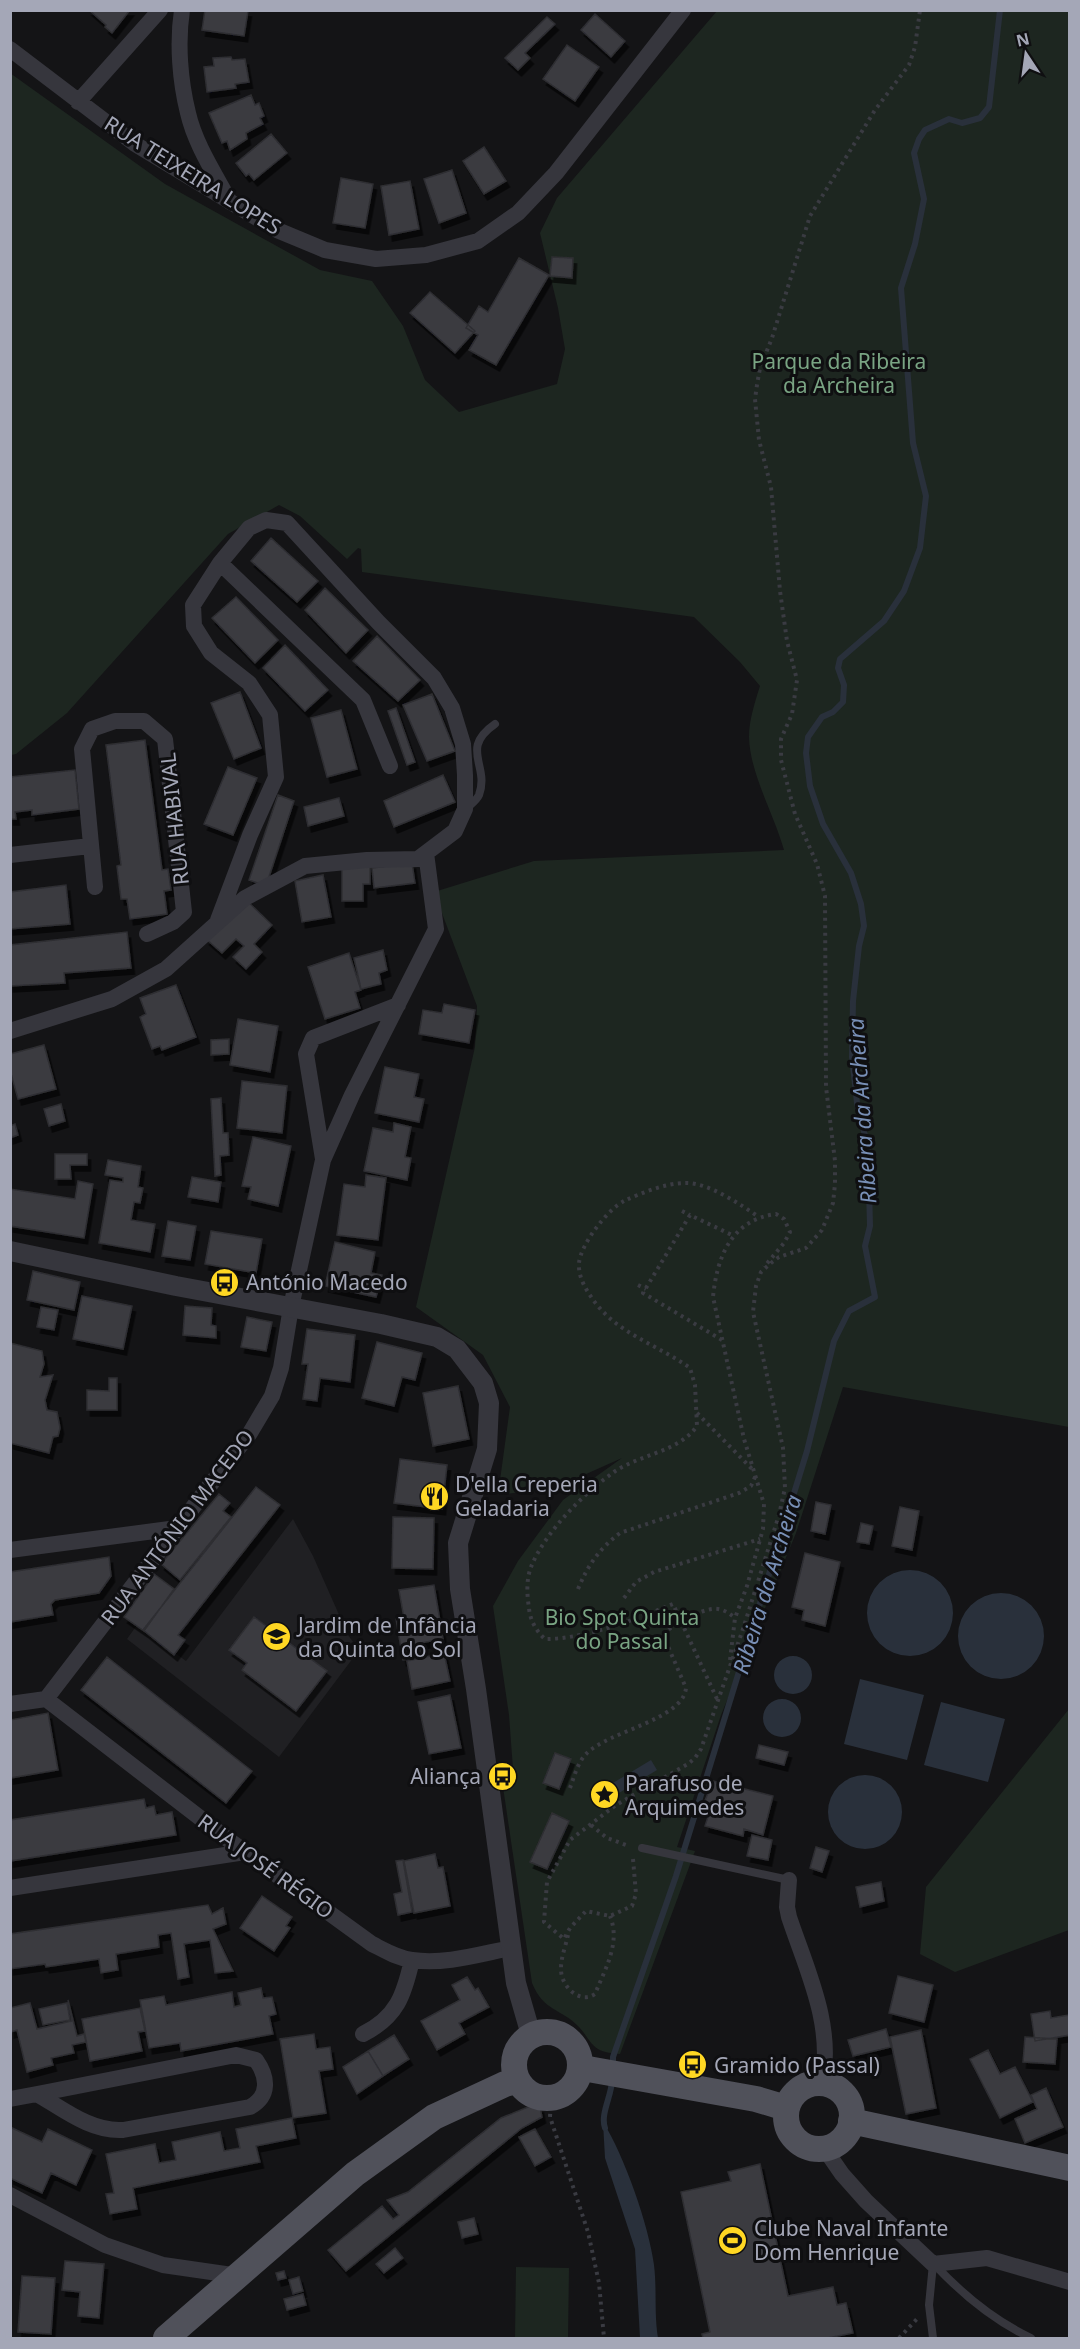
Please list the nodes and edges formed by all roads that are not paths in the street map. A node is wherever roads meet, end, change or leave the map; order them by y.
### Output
1 (160, 10) edge
2 (182, 10) edge
3 (683, 10) edge
4 (10, 50) edge
5 (78, 102) junction
6 (230, 203) junction
7 (220, 563) junction
8 (495, 724) dead end
9 (390, 766) dead end
10 (465, 809) junction
11 (90, 846) junction
12 (426, 853) junction
13 (10, 855) edge
14 (95, 887) dead end
15 (218, 920) junction
16 (147, 934) dead end
17 (398, 1005) junction
18 (11, 1031) edge
19 (323, 1160) junction
20 (10, 1251) edge
21 (291, 1307) junction
22 (177, 1528) junction
23 (10, 1550) edge
24 (46, 1700) junction
25 (10, 1704) edge
26 (642, 1848) dead end
27 (245, 1852) junction
28 (789, 1880) joint
29 (10, 1888) edge
30 (511, 1948) junction
31 (412, 1960) junction
32 (363, 2034) dead end
33 (531, 2035) junction
34 (602, 2071) junction
35 (517, 2081) junction
36 (822, 2083) junction
37 (37, 2094) junction
38 (10, 2099) edge
39 (786, 2108) junction
40 (851, 2121) junction
41 (824, 2148) junction
42 (1069, 2168) edge
43 (10, 2195) edge
44 (933, 2264) junction
45 (239, 2276) junction
46 (1070, 2282) edge
47 (166, 2338) edge
48 (933, 2338) edge
49 (1031, 2338) edge

1 - 5 street
2 - 6 street
3 - 6 street, RUA TEIXEIRA LOPES
4 - 5 street, RUA TEIXEIRA LOPES
5 - 6 street, RUA TEIXEIRA LOPES
7 - 9 street
7 - 10 street
7 - 15 street
8 - 10 lane
10 - 12 street
11 - 13 street
11 - 14 street, RUA HABIVAL
11 - 16 street, RUA HABIVAL
12 - 15 street
12 - 17 street
15 - 18 street
17 - 19 street
17 - 19 street
19 - 21 street, RUA ANTÓNIO MACEDO
20 - 21 street
21 - 22 street, RUA ANTÓNIO MACEDO
21 - 30 street
22 - 23 street
22 - 24 street, RUA ANTÓNIO MACEDO
24 - 25 street
24 - 27 street, RUA JOSÉ RÉGIO
26 - 28 lane
27 - 29 street
27 - 31 street, RUA JOSÉ RÉGIO
28 - 36 street
30 - 31 street, RUA JOSÉ RÉGIO
30 - 33 street
31 - 32 street
33 - 34 main road
33 - 35 main road
34 - 35 main road
34 - 39 main road
35 - 45 main road
36 - 39 main road
36 - 40 main road
37 - 37 street
37 - 38 street
39 - 41 main road
40 - 41 main road
40 - 42 main road
41 - 44 street
43 - 45 street
44 - 46 street
44 - 48 lane
44 - 49 lane
45 - 47 main road

